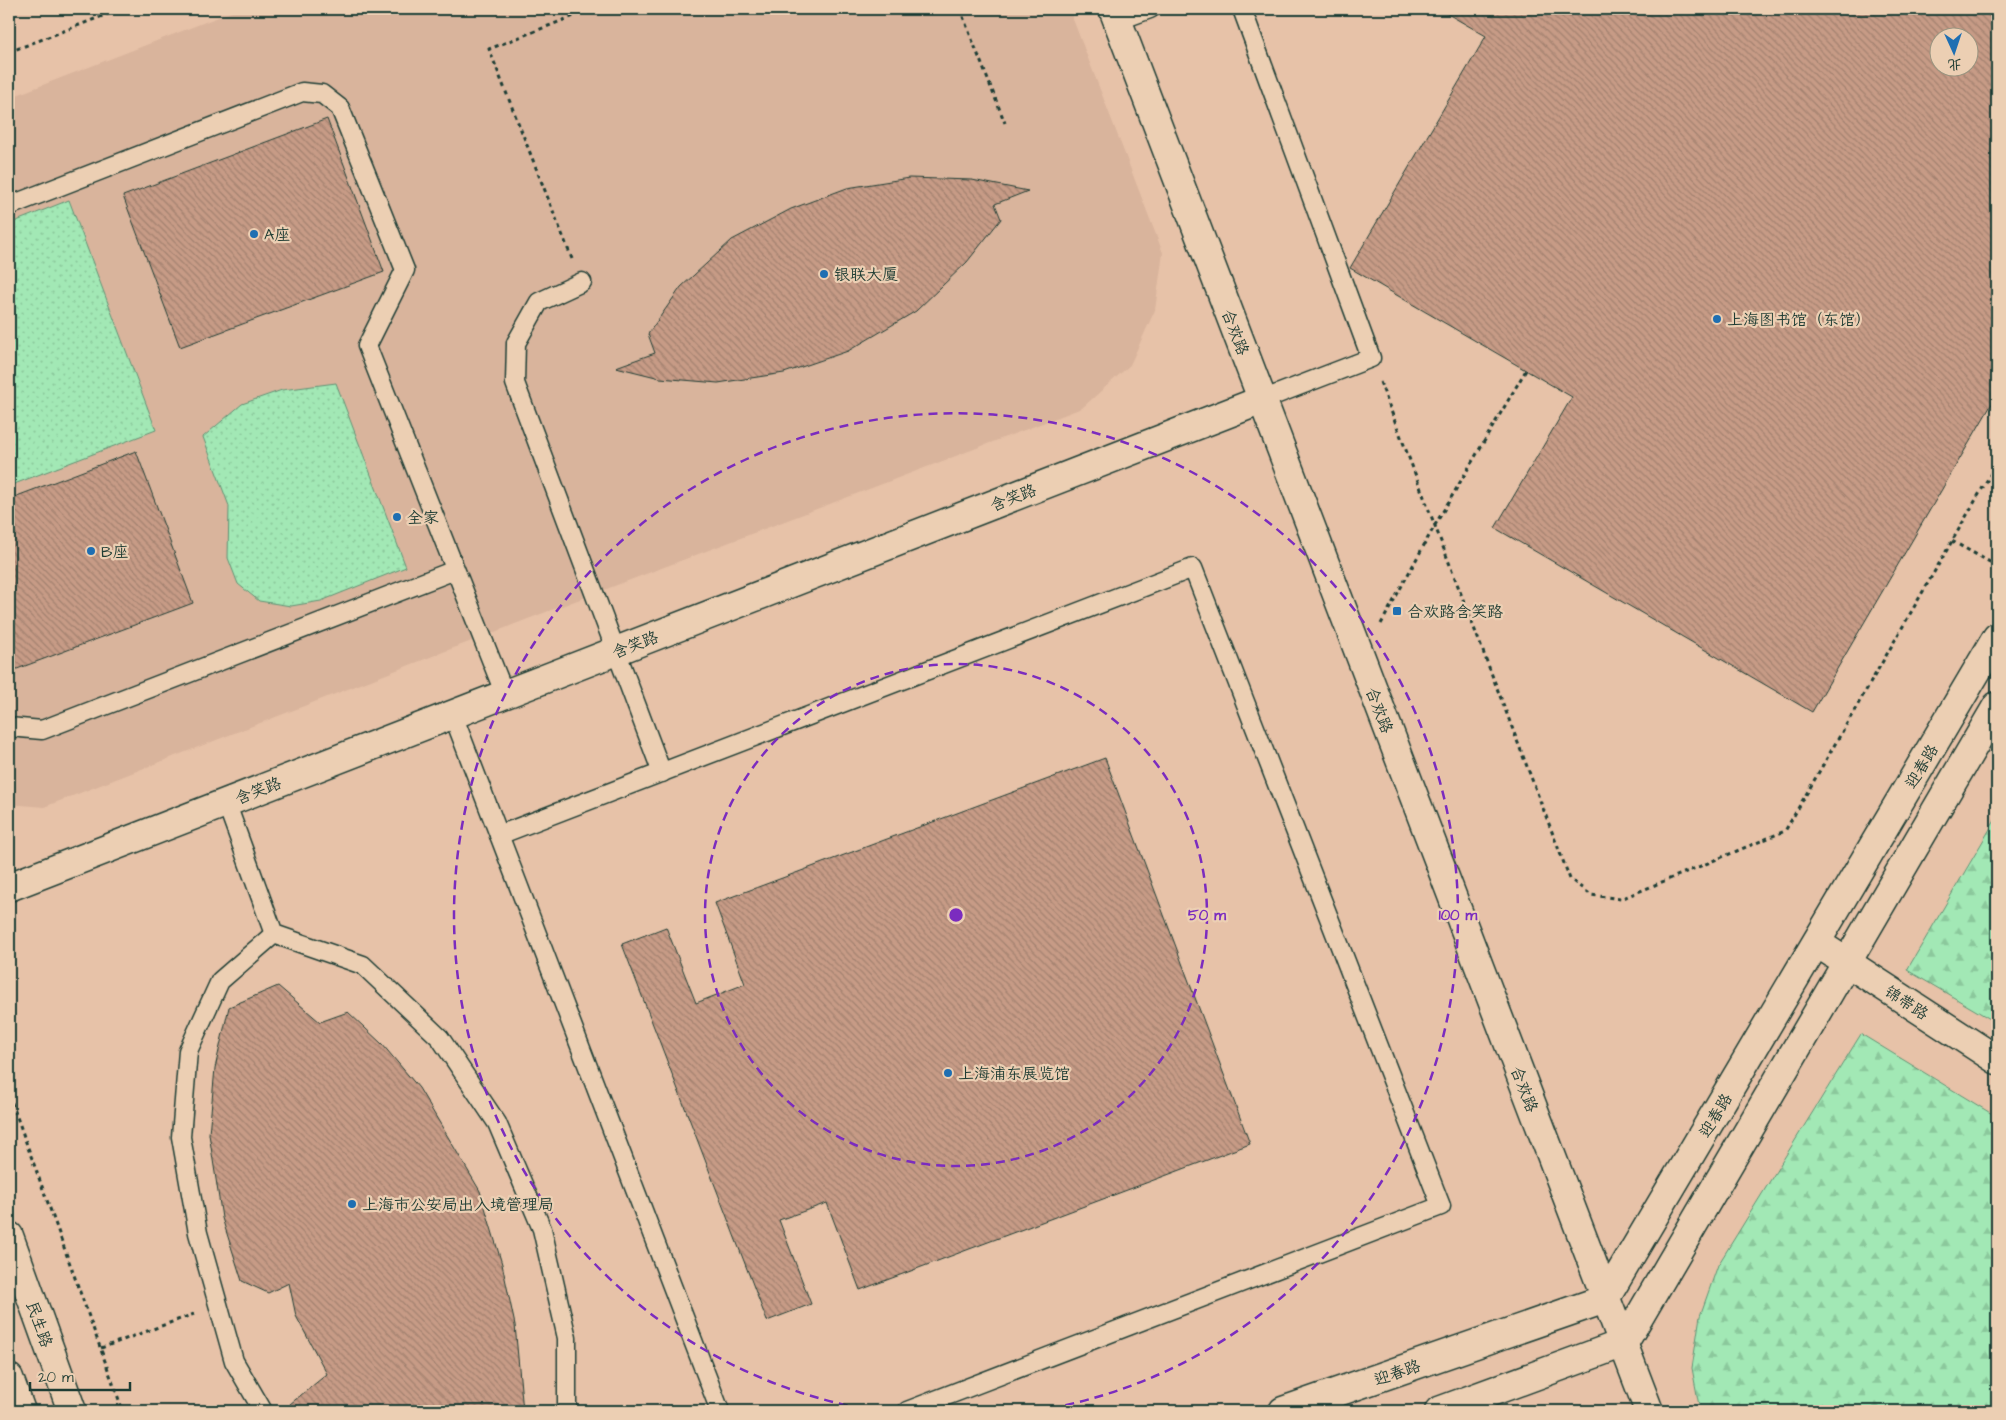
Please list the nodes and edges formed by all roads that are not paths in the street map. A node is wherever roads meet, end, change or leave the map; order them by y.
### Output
1 (1150, 9) edge
2 (1242, 9) edge
3 (1115, 15) edge
4 (9, 206) edge
5 (582, 282) road end
6 (1262, 400) junction
7 (455, 570) junction
8 (1997, 637) edge
9 (615, 652) junction
10 (505, 694) junction
11 (1997, 706) edge
12 (453, 714) junction
13 (9, 727) edge
14 (662, 773) junction
15 (226, 802) junction
16 (499, 835) junction
17 (9, 887) edge
18 (274, 934) junction
19 (1817, 943) junction
20 (1846, 963) junction
21 (1997, 1060) edge
22 (9, 1236) edge
23 (1605, 1299) junction
24 (1624, 1343) junction
25 (9, 1378) edge
26 (21, 1411) edge
27 (72, 1411) edge
28 (263, 1411) edge
29 (567, 1411) edge
30 (720, 1411) edge
31 (909, 1411) edge
32 (1283, 1411) edge
33 (1439, 1411) edge
34 (1649, 1411) edge

1 - 3 lane
2 - 6 lane
3 - 6 street, 合欢路
4 - 7 lane
5 - 9 lane
6 - 9 street, 含笑路
6 - 23 street, 合欢路
7 - 10 lane
7 - 13 lane
8 - 19 street, 迎春路
9 - 10 street, 含笑路
9 - 14 lane
10 - 12 street, 含笑路
11 - 20 street
12 - 15 street, 含笑路
12 - 16 lane
14 - 16 lane
14 - 31 lane
15 - 17 street, 含笑路
15 - 18 lane
16 - 30 lane
18 - 28 lane
18 - 29 lane
19 - 20 street, 锦带路
19 - 23 street, 迎春路
20 - 21 street, 锦带路
20 - 24 street
22 - 27 street, 民生路
23 - 24 street, 合欢路
23 - 32 street, 迎春路
24 - 33 street
24 - 34 street, 合欢路
25 - 26 street

